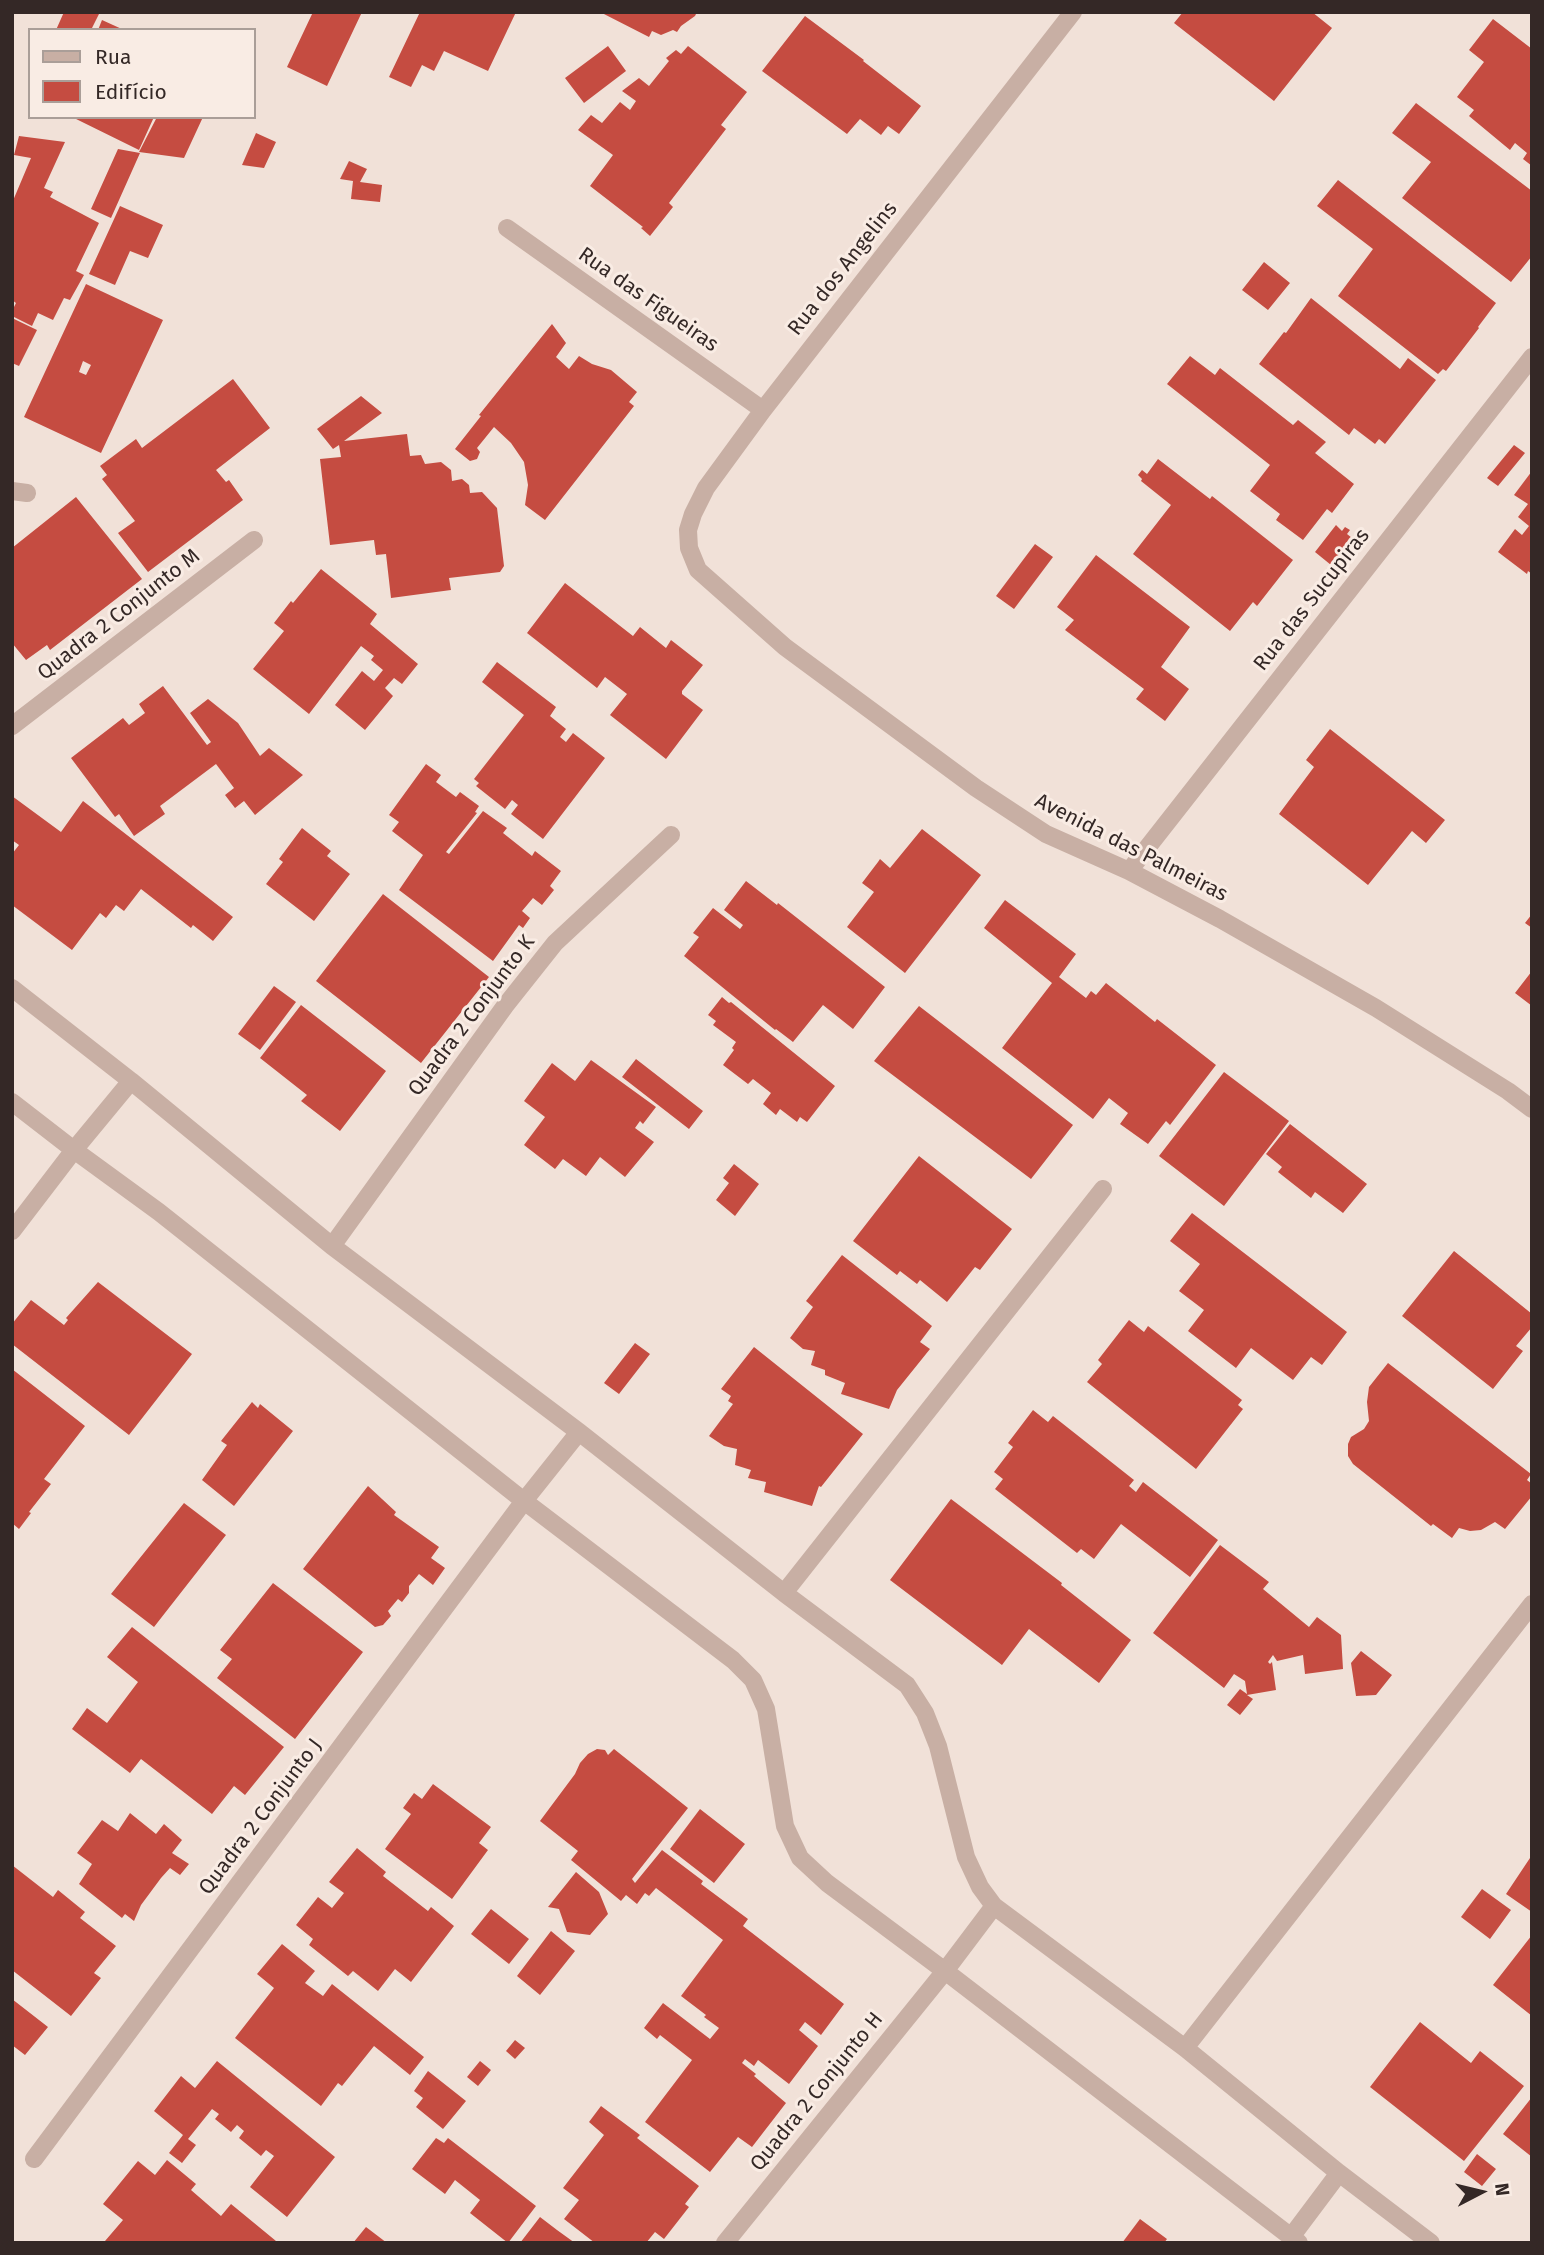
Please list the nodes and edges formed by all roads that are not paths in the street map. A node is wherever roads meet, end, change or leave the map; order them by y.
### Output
1 (1073, 12) edge
2 (508, 228) dead end
3 (1532, 357) edge
4 (763, 410) junction
5 (254, 540) dead end
6 (698, 570) joint
7 (12, 726) edge
8 (671, 835) dead end
9 (1129, 871) junction
10 (12, 988) edge
11 (131, 1081) junction
12 (12, 1102) edge
13 (1532, 1109) edge
14 (74, 1150) junction
15 (1103, 1189) dead end
16 (12, 1231) edge
17 (332, 1245) junction
18 (579, 1432) junction
19 (524, 1501) junction
20 (784, 1593) junction
21 (1532, 1604) edge
22 (995, 1906) junction
23 (945, 1971) junction
24 (1185, 2048) junction
25 (34, 2159) dead end
26 (1339, 2173) junction
27 (1295, 2240) edge
28 (724, 2243) edge
29 (1431, 2243) edge

1 - 4 street, Rua dos Angelins
2 - 4 street, Rua das Figueiras
3 - 9 street, Rua das Sucupiras
4 - 6 street, Rua dos Angelins
5 - 7 street, Quadra 2 Conjunto M
6 - 9 street, Avenida das Palmeiras
8 - 17 street, Quadra 2 Conjunto K
9 - 13 street, Avenida das Palmeiras
10 - 11 street
11 - 14 street
11 - 17 street
12 - 14 street
14 - 16 street
14 - 19 street
15 - 20 street
17 - 18 street
18 - 19 street, Quadra 2 Conjunto J
18 - 20 street
19 - 23 street
19 - 25 street, Quadra 2 Conjunto J
20 - 22 street
21 - 24 street
22 - 23 street, Quadra 2 Conjunto H
22 - 24 street
23 - 27 street
23 - 28 street, Quadra 2 Conjunto H
24 - 26 street
26 - 27 street
26 - 29 street

